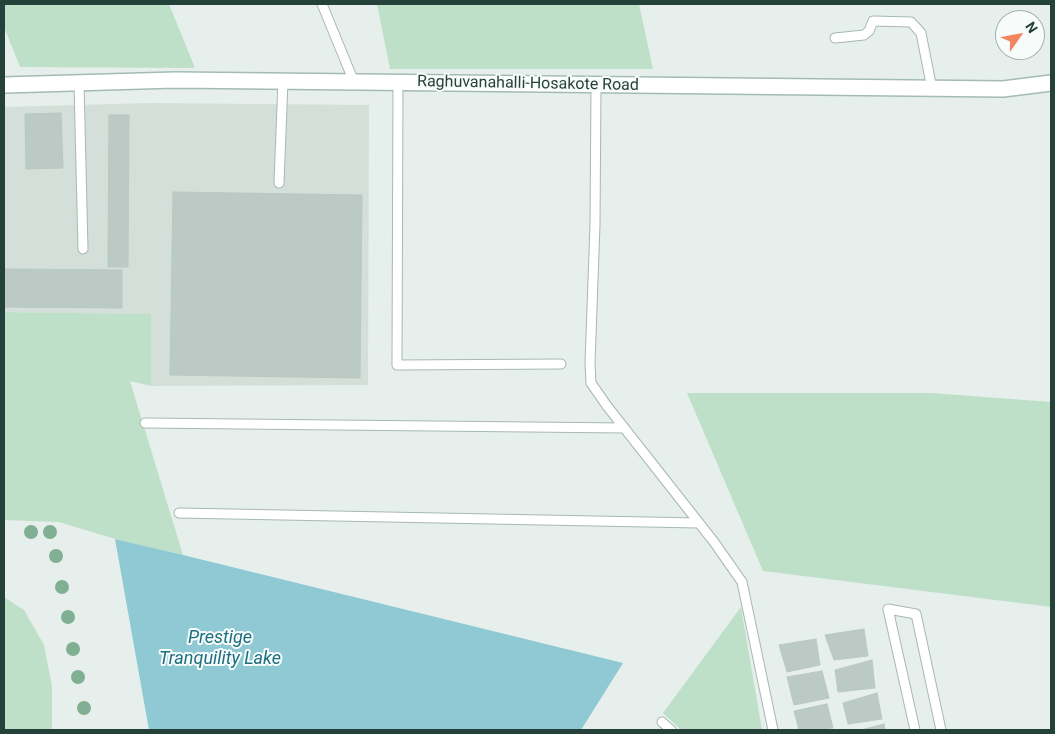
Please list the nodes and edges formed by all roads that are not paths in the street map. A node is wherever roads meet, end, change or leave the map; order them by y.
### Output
1 (322, 4) edge
2 (835, 38) dead end
3 (283, 81) junction
4 (354, 82) junction
5 (79, 83) junction
6 (398, 83) junction
7 (1051, 83) edge
8 (4, 85) edge
9 (596, 85) junction
10 (932, 89) junction
11 (279, 183) dead end
12 (82, 248) dead end
13 (561, 364) dead end
14 (145, 423) dead end
15 (624, 428) junction
16 (180, 513) dead end
17 (699, 523) junction
18 (662, 722) dead end
19 (671, 730) edge
20 (773, 730) edge
21 (915, 730) edge
22 (941, 730) edge

1 - 4 lane
2 - 10 lane
3 - 4 main road, Raghuvanahalli-Hosakote Road
3 - 5 main road, Raghuvanahalli-Hosakote Road
3 - 11 lane
4 - 6 main road, Raghuvanahalli-Hosakote Road
5 - 8 main road, Raghuvanahalli-Hosakote Road
5 - 12 lane
6 - 9 main road, Raghuvanahalli-Hosakote Road
6 - 13 lane
7 - 10 main road, Raghuvanahalli-Hosakote Road
9 - 10 main road, Raghuvanahalli-Hosakote Road
9 - 15 lane
14 - 15 lane
15 - 17 lane
16 - 17 lane
17 - 20 lane
18 - 19 lane
21 - 22 lane

